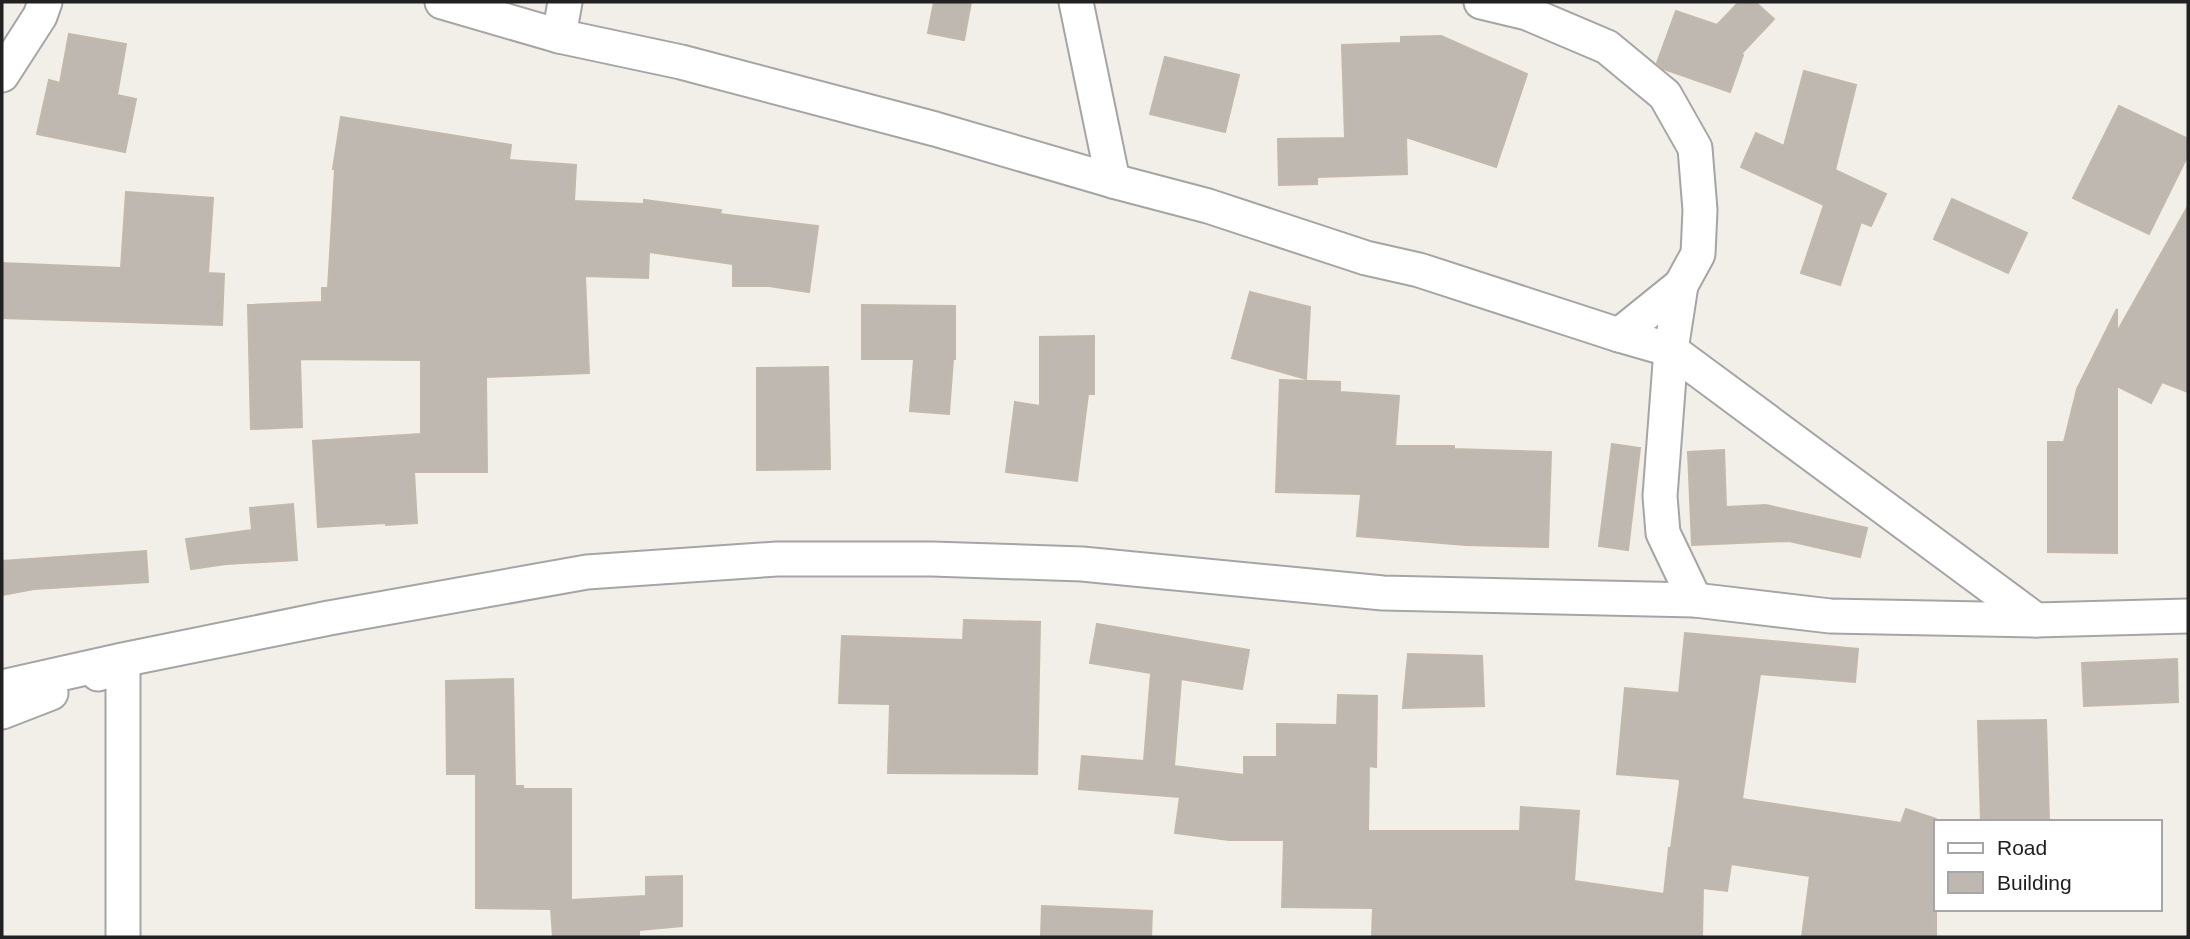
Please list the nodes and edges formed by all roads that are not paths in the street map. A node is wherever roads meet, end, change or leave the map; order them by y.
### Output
1 (45, 2) edge
2 (442, 2) edge
3 (565, 2) edge
4 (1076, 2) edge
5 (1481, 2) edge
6 (559, 36) junction
7 (2, 75) edge
8 (1113, 181) junction
9 (1681, 285) junction
10 (1619, 335) junction
11 (1671, 350) junction
12 (1695, 600) junction
13 (2188, 616) edge
14 (2036, 620) junction
15 (2, 687) edge
16 (2, 712) edge
17 (123, 937) edge

1 - 7 street
2 - 6 street
3 - 6 street
4 - 8 street
5 - 9 street
6 - 8 street
8 - 10 street
9 - 10 street
9 - 11 street
10 - 11 street
11 - 12 street
11 - 14 street
12 - 14 street
12 - 15 street
13 - 14 street
16 - 17 street

